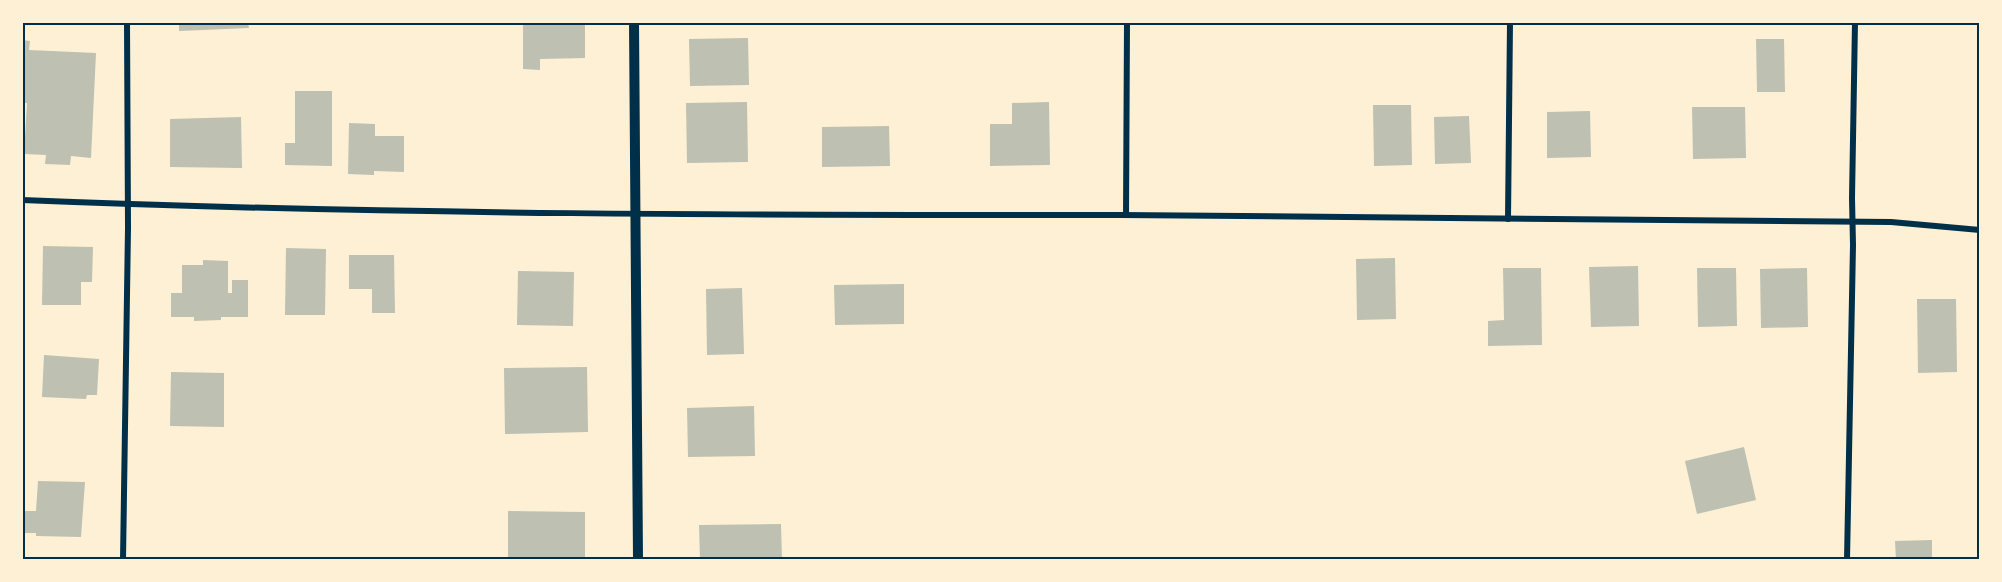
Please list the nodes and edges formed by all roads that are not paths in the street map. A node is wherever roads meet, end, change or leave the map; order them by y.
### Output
1 (127, 22) edge
2 (634, 22) edge
3 (1127, 22) edge
4 (1510, 22) edge
5 (1855, 22) edge
6 (22, 200) edge
7 (129, 204) junction
8 (636, 215) junction
9 (1126, 215) junction
10 (1508, 219) junction
11 (1853, 222) junction
12 (1980, 230) edge
13 (123, 560) edge
14 (638, 560) edge
15 (1847, 560) edge

1 - 7 street
2 - 8 street
3 - 9 street
4 - 10 street
5 - 11 street
6 - 7 street
7 - 8 street
7 - 13 street
8 - 9 street
8 - 14 street
9 - 10 street
10 - 11 street
11 - 12 street
11 - 15 street

